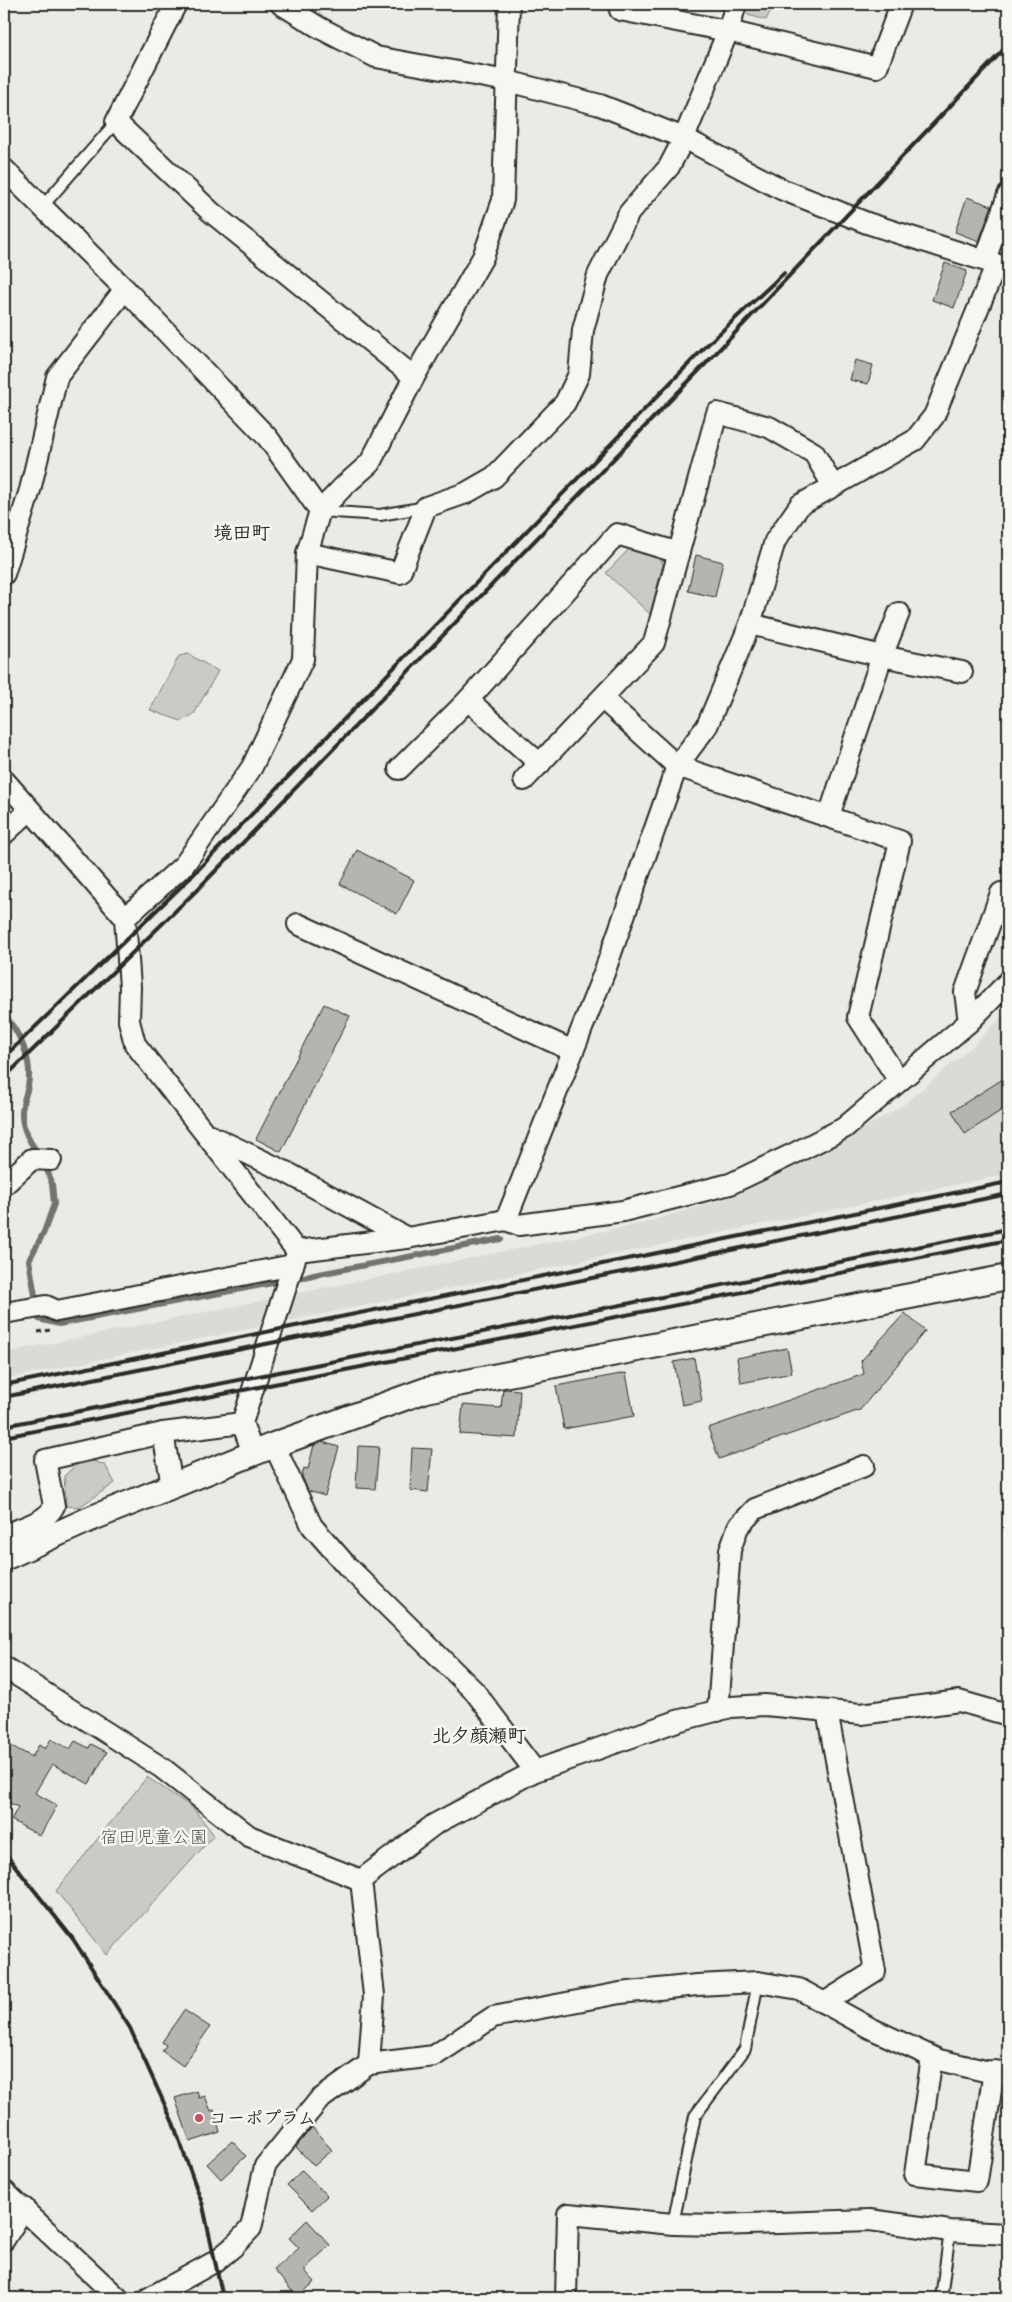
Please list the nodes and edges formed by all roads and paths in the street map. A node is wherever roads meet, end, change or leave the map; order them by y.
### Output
1 (176, 4) edge
2 (281, 4) edge
3 (509, 4) edge
4 (621, 4) edge
5 (736, 4) edge
6 (901, 4) edge
7 (728, 31) junction
8 (507, 81) junction
9 (116, 122) junction
10 (684, 138) junction
11 (4, 169) edge
12 (1008, 195) edge
13 (42, 207) junction
14 (996, 265) edge
15 (125, 289) junction
16 (414, 377) junction
17 (833, 486) junction
18 (426, 507) junction
19 (320, 511) junction
20 (308, 553) junction
21 (679, 553) junction
22 (4, 574) edge
23 (898, 612) dead end
24 (750, 624) junction
25 (882, 656) junction
26 (962, 672) dead end
27 (603, 699) junction
28 (468, 700) junction
29 (540, 764) junction
30 (677, 766) junction
31 (399, 769) dead end
32 (4, 780) edge
33 (524, 780) dead end
34 (30, 810) junction
35 (829, 816) junction
36 (4, 834) edge
37 (1001, 893) dead end
38 (125, 918) junction
39 (298, 924) dead end
40 (1008, 982) edge
41 (970, 1022) junction
42 (573, 1051) junction
43 (899, 1081) junction
44 (204, 1133) junction
45 (41, 1160) dead end
46 (4, 1185) edge
47 (506, 1220) junction
48 (407, 1238) junction
49 (295, 1258) junction
50 (1008, 1277) edge
51 (4, 1313) edge
52 (242, 1423) junction
53 (163, 1433) junction
54 (264, 1449) junction
55 (864, 1466) dead end
56 (172, 1486) junction
57 (4, 1535) edge
58 (4, 1558) edge
59 (4, 1666) edge
60 (718, 1711) junction
61 (827, 1711) junction
62 (1008, 1714) edge
63 (535, 1771) junction
64 (361, 1880) junction
65 (758, 1982) junction
66 (824, 2003) junction
67 (932, 2057) junction
68 (369, 2064) junction
69 (1001, 2072) edge
70 (4, 2191) edge
71 (24, 2208) junction
72 (673, 2224) junction
73 (950, 2231) junction
74 (1008, 2234) edge
75 (4, 2240) edge
76 (118, 2298) edge
77 (149, 2298) edge
78 (566, 2298) edge
79 (941, 2298) edge

1 - 9 street
2 - 8 street
3 - 8 street
4 - 7 street
5 - 7 street
6 - 7 street
7 - 10 street
8 - 10 street
8 - 16 street
9 - 13 lane
9 - 16 street
10 - 14 street
10 - 18 street
11 - 13 street
12 - 14 street
13 - 15 street
14 - 17 street
15 - 19 street
15 - 22 street
16 - 19 street
17 - 21 street
17 - 24 street
18 - 19 lane
18 - 20 street
19 - 20 street
20 - 38 street
21 - 27 street
21 - 28 street
23 - 25 street
24 - 25 street
24 - 30 street
25 - 26 street
25 - 35 street
27 - 29 street
27 - 30 street
28 - 29 street
28 - 31 street
29 - 33 street
30 - 35 street
30 - 42 street
32 - 34 street
34 - 36 street
34 - 38 street
35 - 43 street
37 - 41 street
38 - 44 street
39 - 42 street
40 - 41 street
41 - 43 street
42 - 47 street
43 - 47 street
44 - 48 street
44 - 49 street
45 - 46 street
47 - 48 street
48 - 49 street
49 - 51 street
49 - 52 street
50 - 54 street
52 - 53 street
52 - 54 street
53 - 56 street
53 - 57 street
54 - 56 street
54 - 63 street
55 - 60 street
56 - 58 street
59 - 64 street
60 - 61 street
60 - 63 street
61 - 62 street
61 - 66 street
63 - 64 street
64 - 68 street
65 - 66 street
65 - 68 street
65 - 72 lane
66 - 67 street
67 - 69 street
67 - 69 street
68 - 77 street
70 - 71 street
71 - 75 street
71 - 76 street
72 - 73 street
72 - 78 street
73 - 74 street
73 - 79 lane

